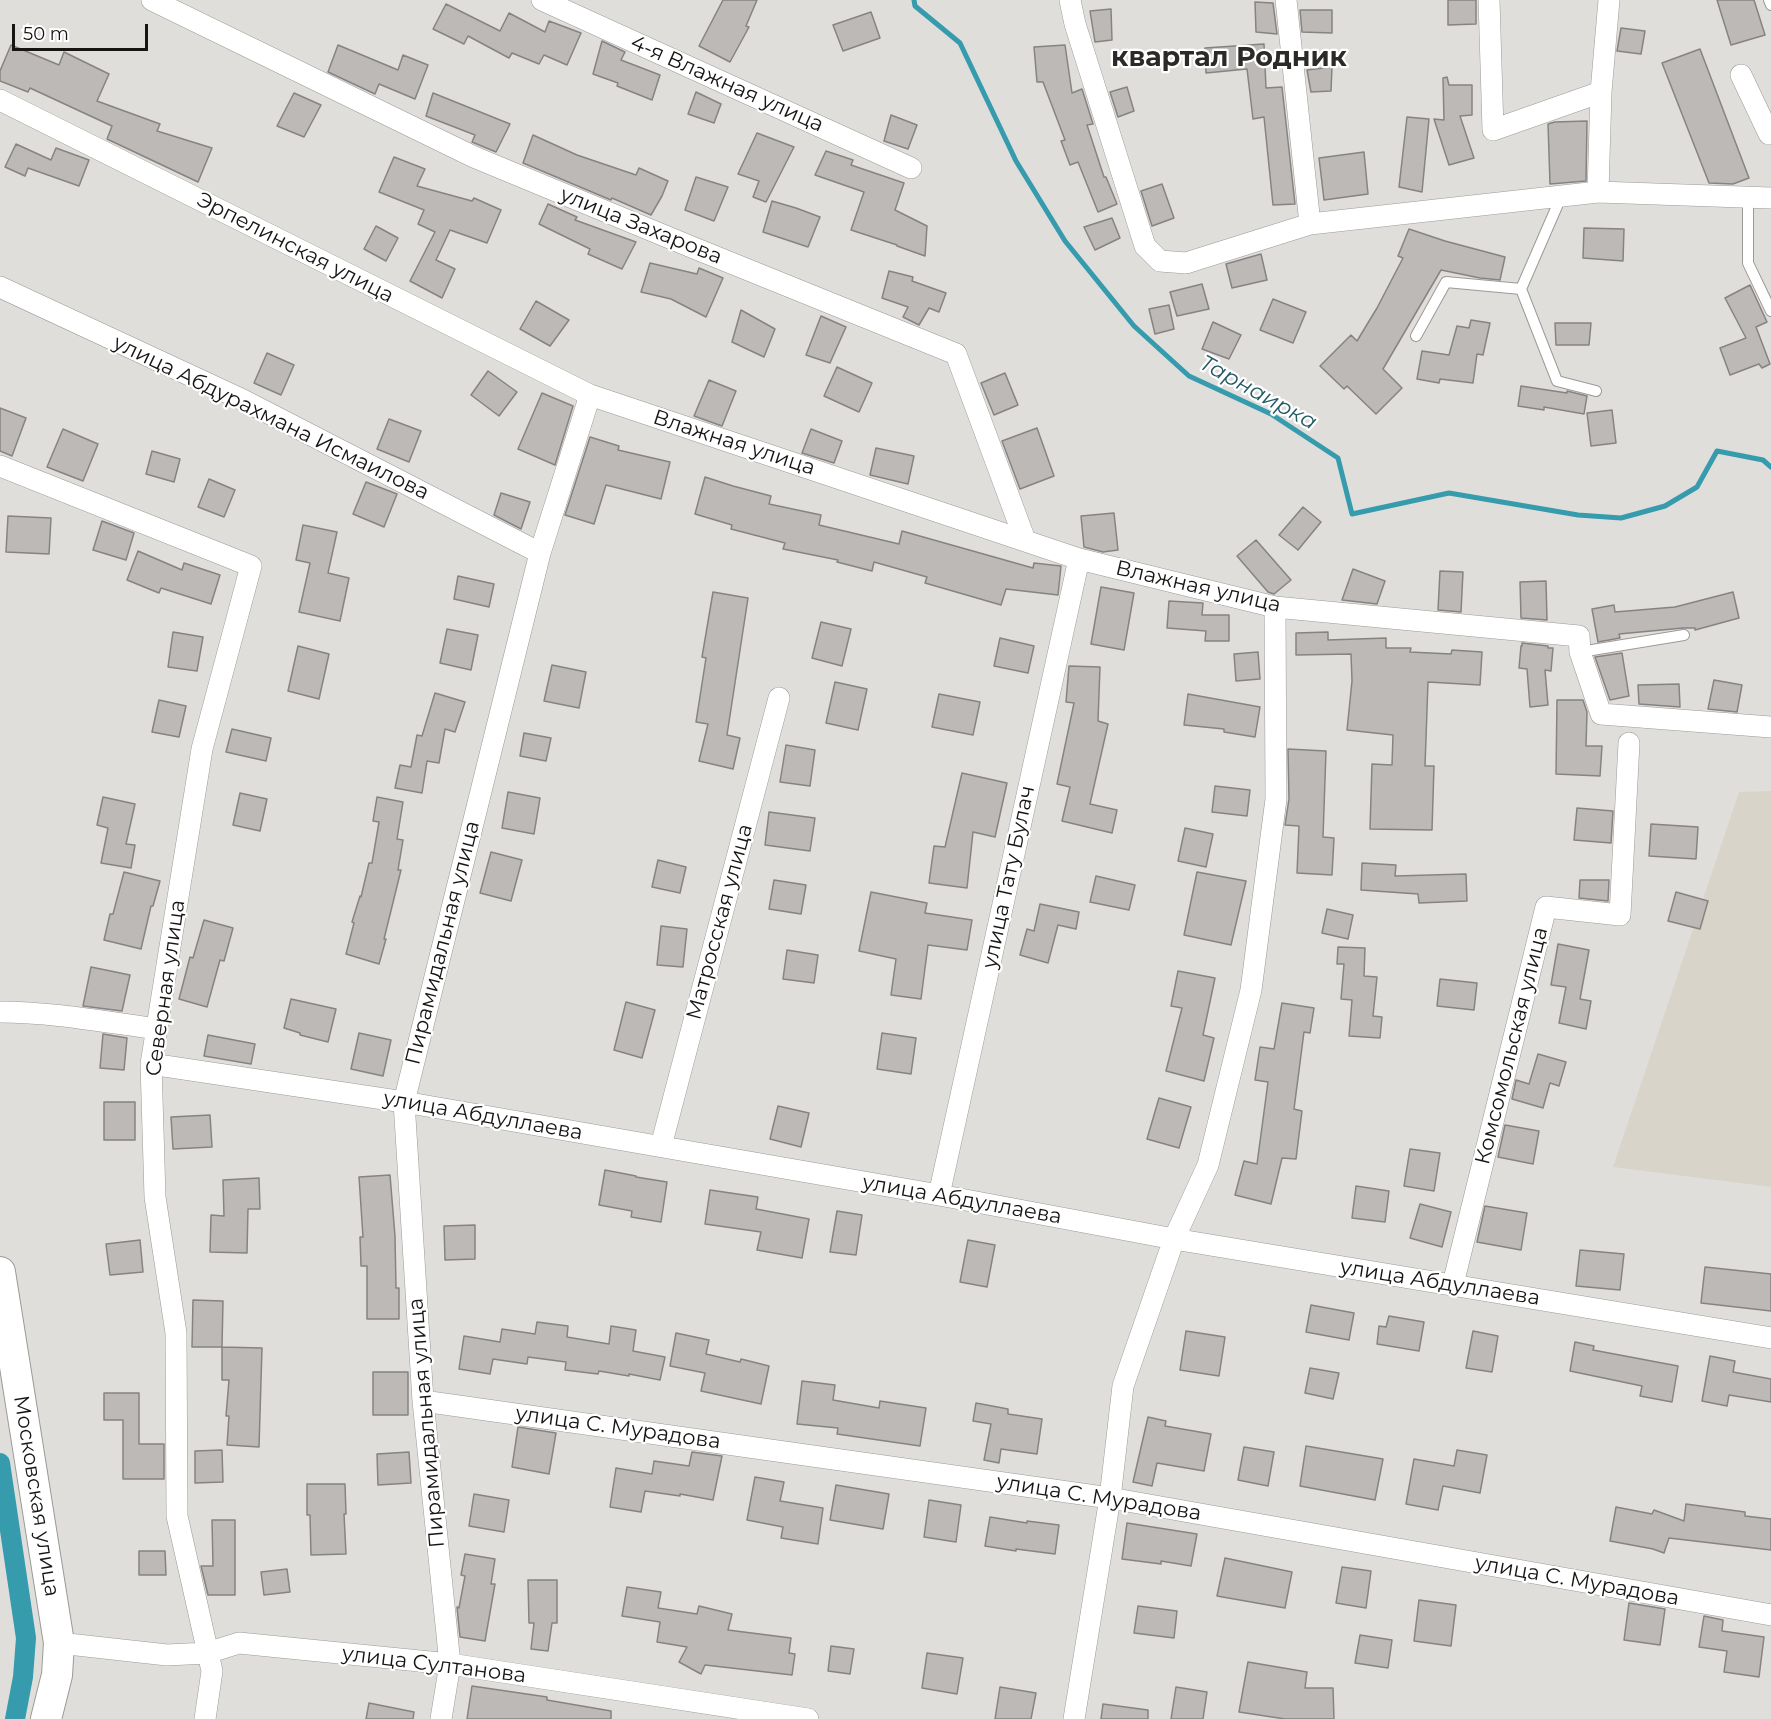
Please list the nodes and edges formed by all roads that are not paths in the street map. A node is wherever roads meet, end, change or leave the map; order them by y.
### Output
1 (152, 0) edge
2 (542, 0) edge
3 (1070, 0) edge
4 (1287, 0) edge
5 (1489, 0) edge
6 (1609, 0) edge
7 (1769, 0) edge
8 (1771, 6) edge
9 (1741, 75) dead end
10 (1601, 92) junction
11 (0, 100) edge
12 (1771, 133) edge
13 (911, 168) dead end
14 (1598, 192) junction
15 (1561, 197) junction
16 (1748, 198) junction
17 (1771, 198) edge
18 (1310, 224) junction
19 (0, 287) edge
20 (1521, 289) junction
21 (1771, 311) edge
22 (1416, 336) dead end
23 (1596, 391) dead end
24 (590, 395) junction
25 (0, 466) edge
26 (1024, 540) junction
27 (540, 553) junction
28 (1079, 559) junction
29 (1275, 607) junction
30 (1684, 635) dead end
31 (1580, 652) junction
32 (779, 698) dead end
33 (1771, 727) edge
34 (1629, 743) dead end
35 (0, 1012) edge
36 (157, 1029) junction
37 (152, 1065) junction
38 (404, 1102) junction
39 (661, 1146) junction
40 (939, 1195) junction
41 (1174, 1239) junction
42 (0, 1272) edge
43 (1453, 1284) junction
44 (1771, 1338) edge
45 (423, 1401) junction
46 (1110, 1498) junction
47 (1771, 1615) edge
48 (59, 1643) junction
49 (207, 1653) junction
50 (450, 1664) junction
51 (46, 1719) edge
52 (205, 1719) edge
53 (441, 1719) edge
54 (808, 1719) edge
55 (1074, 1719) edge

1 - 26 street, улица Захарова
2 - 13 street, 4-я Влажная улица
3 - 18 street
4 - 18 street
5 - 10 street
6 - 10 street
7 - 8 lane
9 - 12 street
10 - 14 street
11 - 24 street, Эрпелинская улица
14 - 15 street
14 - 16 street
15 - 18 street
15 - 20 lane
16 - 17 street
16 - 21 lane
19 - 27 street, улица Абдурахмана Исмаилова
20 - 22 lane
20 - 23 lane
24 - 26 street, Влажная улица
24 - 27 street, Пирамидальная улица
25 - 36 street, Северная улица
26 - 28 street, Влажная улица
27 - 38 street, Пирамидальная улица
28 - 29 street, Влажная улица
28 - 40 street, улица Тату Булач
29 - 31 street, Влажная улица
29 - 41 street
30 - 31 lane
31 - 33 street, Влажная улица
32 - 39 street, Матросская улица
34 - 43 street, Комсомольская улица
35 - 36 street
36 - 37 street, Северная улица
37 - 38 street, улица Абдуллаева
37 - 49 street, Северная улица
38 - 39 street, улица Абдуллаева
38 - 45 street, Пирамидальная улица
39 - 40 street, улица Абдуллаева
40 - 41 street, улица Абдуллаева
41 - 43 street, улица Абдуллаева
41 - 46 street
42 - 48 main road, Московская улица
43 - 44 street, улица Абдуллаева
45 - 46 street, улица С. Мурадова
45 - 50 street, Пирамидальная улица
46 - 47 street, улица С. Мурадова
46 - 55 street
48 - 49 street, улица Султанова
48 - 51 main road, Московская улица
49 - 50 street, улица Султанова
49 - 52 street, Северная улица
50 - 53 street, Пирамидальная улица
50 - 54 street, улица Султанова

